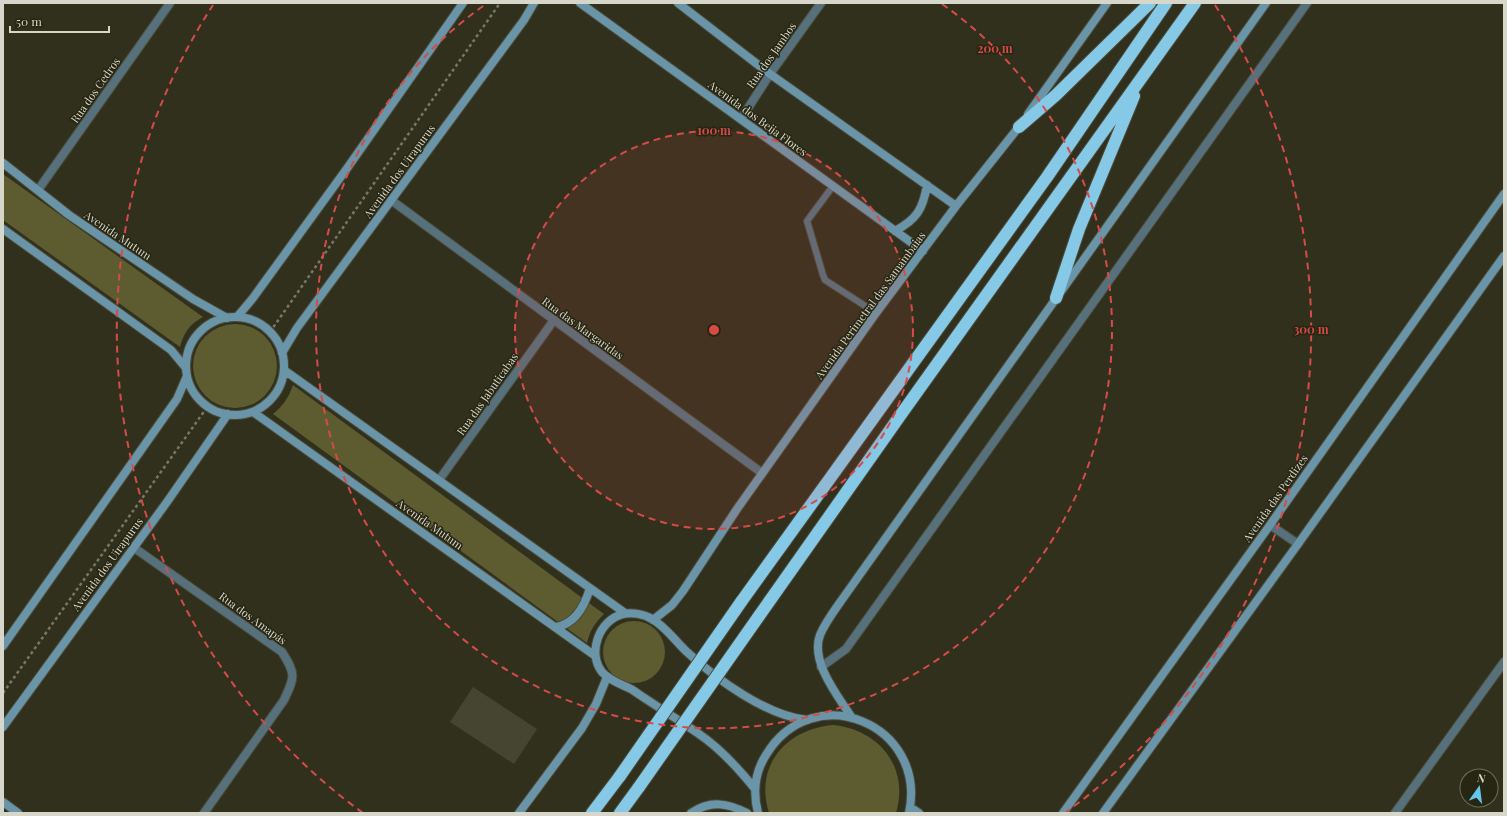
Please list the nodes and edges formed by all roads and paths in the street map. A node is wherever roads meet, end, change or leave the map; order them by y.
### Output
1 (170, 3) edge
2 (463, 3) edge
3 (500, 3) edge
4 (534, 3) edge
5 (580, 3) edge
6 (678, 3) edge
7 (821, 3) edge
8 (1107, 3) edge
9 (1150, 3) edge
10 (1166, 3) edge
11 (1195, 3) edge
12 (1266, 3) edge
13 (1307, 3) edge
14 (770, 74) junction
15 (1143, 75) junction
16 (740, 119) junction
17 (1019, 127) junction
18 (3, 162) edge
19 (927, 185) junction
20 (832, 186) junction
21 (38, 190) junction
22 (1504, 194) edge
23 (391, 200) junction
24 (956, 206) junction
25 (895, 231) junction
26 (4, 232) edge
27 (923, 251) junction
28 (1504, 256) edge
29 (1056, 298) junction
30 (876, 313) junction
31 (237, 317) junction
32 (227, 318) junction
33 (554, 320) junction
34 (270, 332) junction
35 (282, 353) junction
36 (284, 370) junction
37 (186, 372) junction
38 (208, 406) junction
39 (253, 412) junction
40 (228, 414) junction
41 (762, 473) junction
42 (439, 480) junction
43 (1270, 525) junction
44 (1298, 544) junction
45 (134, 547) junction
46 (590, 588) junction
47 (625, 613) junction
48 (653, 620) junction
49 (556, 627) junction
50 (3, 646) edge
51 (594, 654) junction
52 (1504, 662) edge
53 (821, 667) junction
54 (607, 677) junction
55 (3, 692) edge
56 (852, 718) junction
57 (807, 720) junction
58 (3, 727) edge
59 (755, 789) junction
60 (3, 802) edge
61 (732, 810) edge
62 (910, 810) edge
63 (18, 813) edge
64 (204, 813) edge
65 (518, 813) edge
66 (592, 813) edge
67 (620, 813) edge
68 (691, 813) edge
69 (747, 813) edge
70 (758, 813) edge
71 (919, 813) edge
72 (1063, 813) edge
73 (1103, 813) edge
74 (1395, 813) edge

1 - 21 street, Rua dos Cedros
2 - 31 street
3 - 34 path
4 - 23 street, Avenida dos Uirapurus
5 - 16 street, Avenida dos Beija Flores
6 - 14 street
7 - 14 street, Rua dos Jambos
8 - 17 street, Avenida Perimetral das Samambaias
9 - 17 highway
10 - 66 highway, bridge
11 - 15 highway
12 - 29 street
13 - 53 street
14 - 16 street, Rua dos Jambos
14 - 19 street
15 - 29 highway
15 - 67 highway, bridge
16 - 20 street, Avenida dos Beija Flores
17 - 24 street, Avenida Perimetral das Samambaias
18 - 21 street, Avenida Mutum
19 - 24 street
19 - 25 street
20 - 25 street, Avenida dos Beija Flores
20 - 30 lane
21 - 32 street, Avenida Mutum
22 - 43 street, Avenida das Perdizes
23 - 33 street, Rua das Margaridas
23 - 35 street, Avenida dos Uirapurus
24 - 27 street, Avenida Perimetral das Samambaias
25 - 27 street, Avenida dos Beija Flores
26 - 37 street
27 - 30 street, Avenida Perimetral das Samambaias
28 - 44 street
29 - 53 street
30 - 41 street, Avenida Perimetral das Samambaias
31 - 32 street
31 - 34 street
32 - 37 street
33 - 41 street, Rua das Margaridas
33 - 42 street, Rua das Jabuticabas
34 - 35 street
35 - 36 street
36 - 39 street
36 - 42 street
37 - 38 street
37 - 50 street
38 - 40 street
38 - 55 path
39 - 40 street
39 - 49 street, Avenida Mutum
40 - 45 street, Avenida dos Uirapurus
41 - 48 street, Avenida Perimetral das Samambaias
42 - 46 street
43 - 44 street
43 - 72 street, Avenida das Perdizes
44 - 73 street
45 - 58 street, Avenida dos Uirapurus
45 - 64 street, Rua dos Amapás
46 - 47 street
46 - 49 street
47 - 48 street
47 - 51 street
48 - 57 street
49 - 51 street, Avenida Mutum
51 - 54 street
52 - 74 street
53 - 56 street
54 - 59 street
54 - 65 street
56 - 57 street
56 - 62 street
57 - 59 street
59 - 70 street
60 - 63 street
61 - 68 street
61 - 69 street
62 - 71 street

